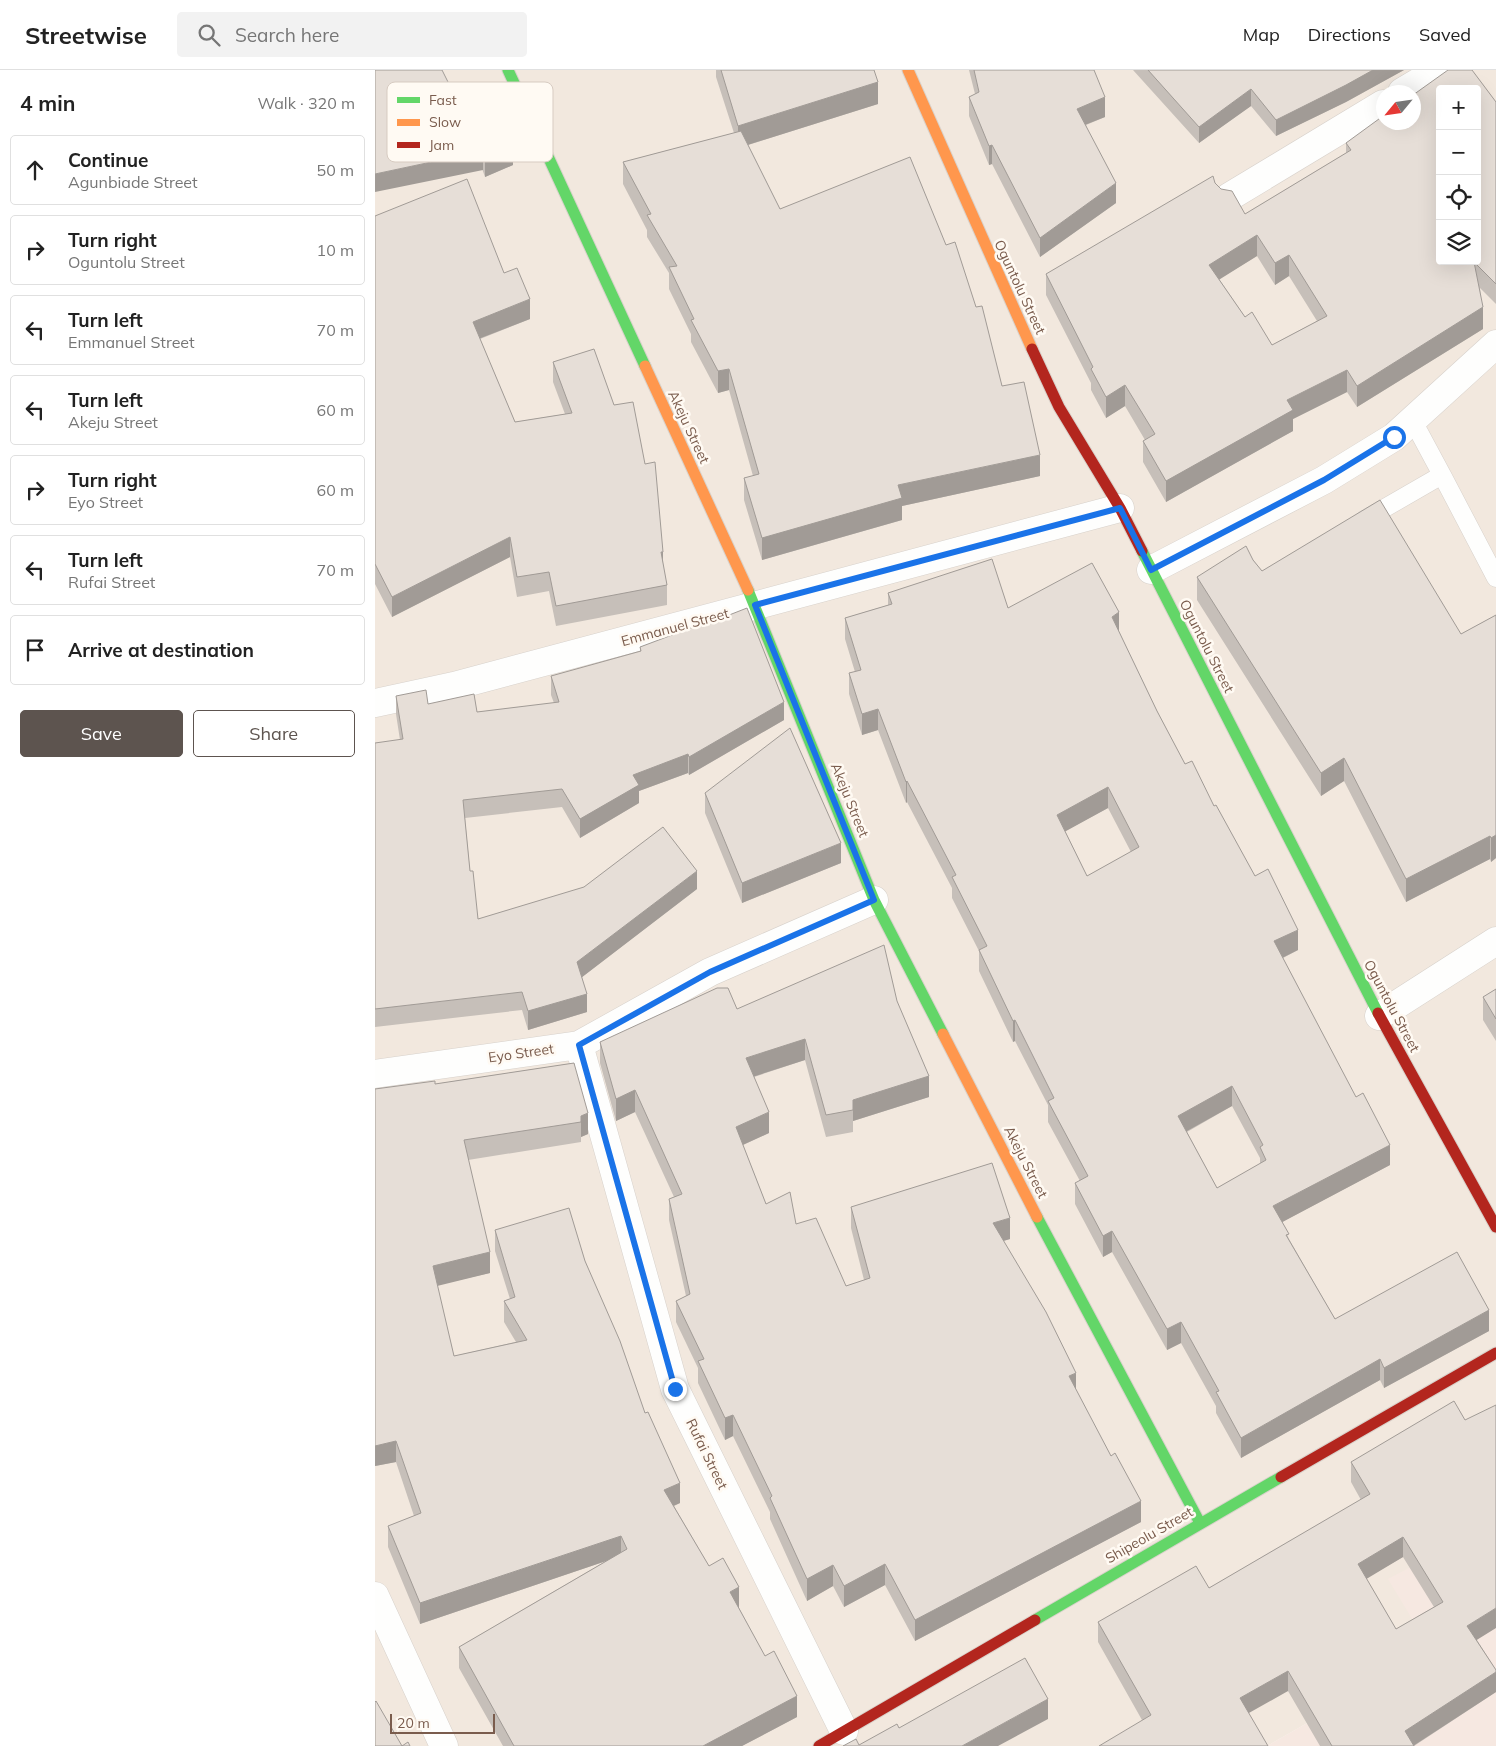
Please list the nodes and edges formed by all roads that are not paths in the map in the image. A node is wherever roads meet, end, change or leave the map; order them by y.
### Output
1 (508, 70) edge
2 (908, 70) edge
3 (1439, 70) edge
4 (514, 82) edge
5 (1414, 85) edge
6 (1376, 108) edge
7 (550, 162) edge
8 (1229, 198) edge
9 (1496, 344) edge
10 (1413, 421) junction
11 (1442, 475) junction
12 (1120, 508) junction
13 (1348, 529) edge
14 (1151, 570) junction
15 (1496, 578) edge
16 (755, 605) junction
17 (375, 703) edge
18 (874, 900) junction
19 (1496, 941) edge
20 (1379, 1016) junction
21 (579, 1045) junction
22 (375, 1074) edge
23 (1496, 1227) edge
24 (1496, 1353) edge
25 (1200, 1523) junction
26 (375, 1596) edge
27 (844, 1731) junction
28 (444, 1746) edge
29 (819, 1746) edge

1 - 4 street, Akeju Street
2 - 12 street, Oguntolu Street
3 - 5 street
6 - 8 street
7 - 16 street, Akeju Street
9 - 10 street
10 - 11 lane
10 - 14 street
11 - 13 lane
11 - 15 lane
12 - 14 street, Oguntolu Street
12 - 16 street, Emmanuel Street
14 - 20 street, Oguntolu Street
16 - 17 street, Emmanuel Street
16 - 18 street, Akeju Street
18 - 21 street, Eyo Street
18 - 25 street, Akeju Street
19 - 20 street
20 - 23 street, Oguntolu Street
21 - 22 street, Eyo Street
21 - 27 street, Rufai Street
24 - 25 street, Shipeolu Street
25 - 27 street, Shipeolu Street
26 - 28 street
27 - 29 street, Shipeolu Street

